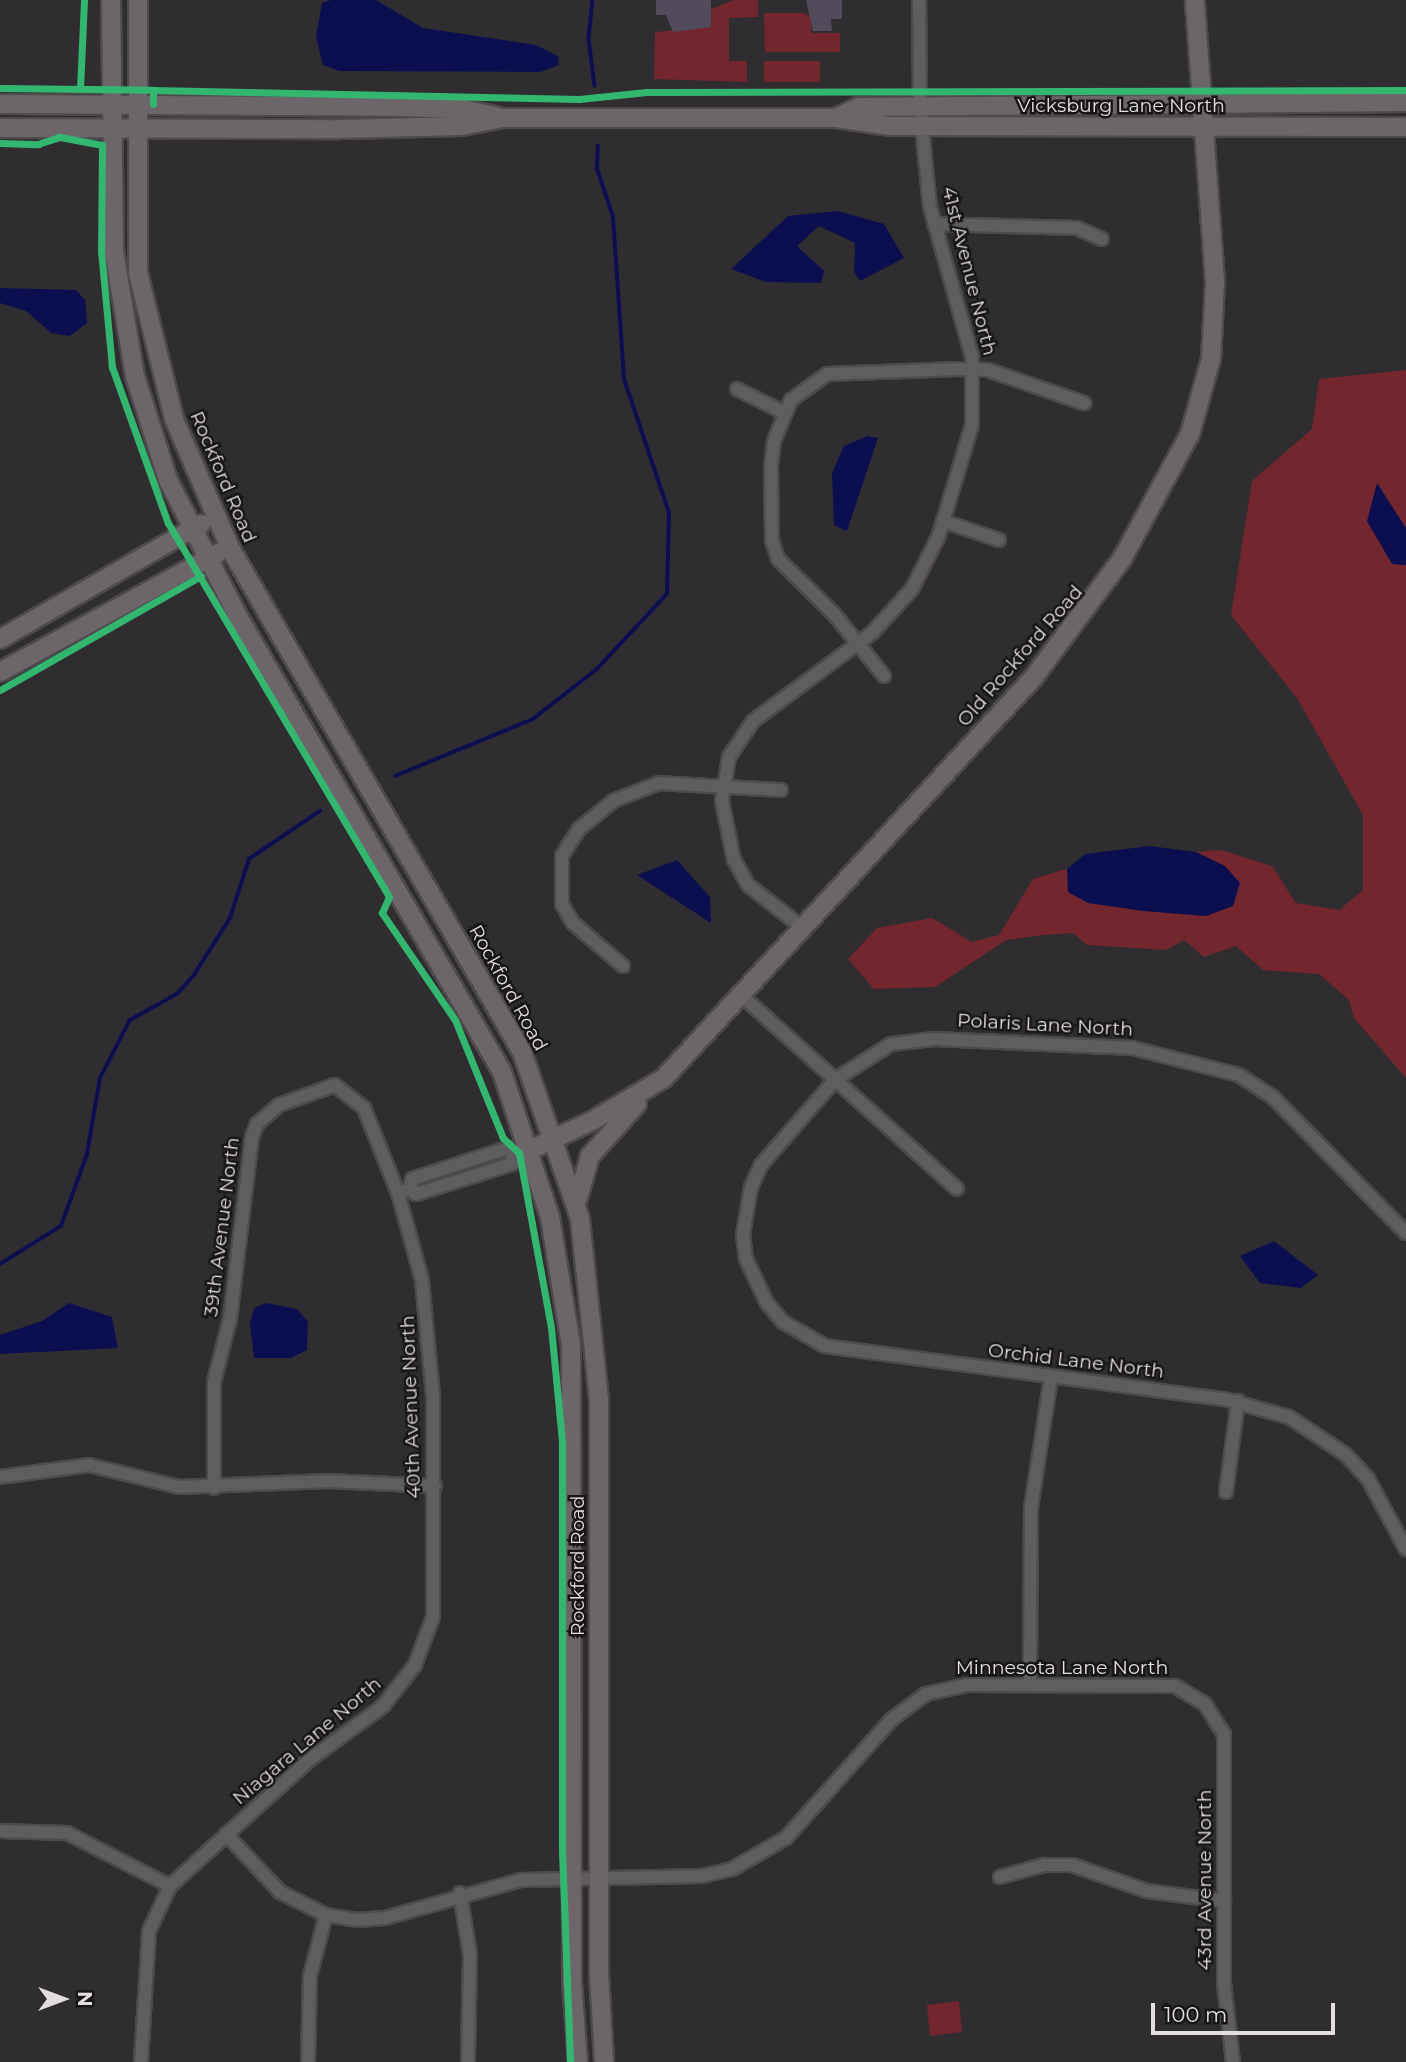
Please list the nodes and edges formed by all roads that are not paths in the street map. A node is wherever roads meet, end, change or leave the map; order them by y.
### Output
1 (111, 0) edge
2 (138, 0) edge
3 (919, 0) edge
4 (1195, 0) edge
5 (1406, 102) edge
6 (0, 104) edge
7 (111, 104) junction
8 (138, 104) junction
9 (1200, 104) junction
10 (920, 107) junction
11 (502, 118) junction
12 (836, 118) junction
13 (921, 126) junction
14 (1406, 127) edge
15 (0, 128) edge
16 (1202, 128) junction
17 (112, 129) junction
18 (138, 129) junction
19 (934, 224) junction
20 (1102, 239) dead end
21 (973, 369) junction
22 (737, 389) dead end
23 (1084, 403) dead end
24 (783, 412) junction
25 (213, 517) junction
26 (943, 521) junction
27 (192, 530) junction
28 (999, 540) dead end
29 (229, 548) junction
30 (208, 559) junction
31 (0, 639) edge
32 (857, 645) junction
33 (0, 672) edge
34 (884, 676) dead end
35 (723, 787) junction
36 (781, 790) dead end
37 (803, 928) junction
38 (624, 966) dead end
39 (741, 995) junction
40 (664, 1078) junction
41 (836, 1079) junction
42 (279, 1105) joint
43 (556, 1138) junction
44 (522, 1152) junction
45 (957, 1189) dead end
46 (404, 1191) junction
47 (580, 1219) junction
48 (1406, 1233) edge
49 (1051, 1377) junction
50 (1238, 1401) junction
51 (0, 1477) edge
52 (435, 1486) junction
53 (214, 1488) junction
54 (1226, 1492) dead end
55 (1406, 1549) edge
56 (435, 1561) joint
57 (1030, 1684) junction
58 (1205, 1703) joint
59 (0, 1831) edge
60 (226, 1835) junction
61 (571, 1877) junction
62 (599, 1877) junction
63 (1000, 1877) dead end
64 (170, 1886) junction
65 (460, 1893) junction
66 (1224, 1901) junction
67 (326, 1915) junction
68 (141, 2062) edge
69 (308, 2062) edge
70 (468, 2062) edge
71 (578, 2062) edge
72 (604, 2062) edge
73 (1233, 2062) edge

1 - 7 main road, Rockford Road
2 - 8 main road, Rockford Road
3 - 10 street, 41st Avenue North
4 - 9 main road, Old Rockford Road
5 - 9 main road, Vicksburg Lane North
6 - 7 main road, Vicksburg Lane North
7 - 8 main road, Vicksburg Lane North
7 - 17 main road, Rockford Road
8 - 11 main road, Vicksburg Lane North
8 - 18 main road, Rockford Road
9 - 10 main road, Vicksburg Lane North
9 - 16 main road, Old Rockford Road
10 - 12 main road, Vicksburg Lane North
10 - 13 street, 41st Avenue North
11 - 12 main road, Vicksburg Lane North
11 - 18 main road, Vicksburg Lane North
12 - 13 main road, Vicksburg Lane North
13 - 16 main road, Vicksburg Lane North
13 - 19 street, 41st Avenue North
14 - 16 main road, Vicksburg Lane North
15 - 17 main road, Vicksburg Lane North
16 - 37 main road, Old Rockford Road
17 - 18 main road, Vicksburg Lane North
17 - 27 main road, Rockford Road
18 - 25 main road, Rockford Road
19 - 20 street
19 - 21 street, 41st Avenue North
21 - 23 street
21 - 24 street
21 - 26 street, 41st Avenue North
22 - 24 street
24 - 32 street
25 - 27 main road
25 - 29 main road, Rockford Road
26 - 28 street
26 - 32 street, 41st Avenue North
27 - 30 main road, Rockford Road
27 - 31 main road
29 - 30 main road
29 - 43 main road, Rockford Road
30 - 33 main road
30 - 44 main road, Rockford Road
32 - 34 street
32 - 35 street, 41st Avenue North
35 - 36 street
35 - 37 street, 41st Avenue North
35 - 38 street
37 - 39 main road, Old Rockford Road
39 - 40 main road, Old Rockford Road
39 - 41 street
40 - 43 main road, Old Rockford Road
40 - 47 main road
41 - 45 street
41 - 48 street, Polaris Lane North
41 - 49 street, Orchid Lane North
42 - 46 street, 40th Avenue North
42 - 53 street, 39th Avenue North
43 - 44 main road, Old Rockford Road
43 - 47 main road, Rockford Road
44 - 46 street, Old Rockford Road
44 - 61 main road, Rockford Road
46 - 52 street, 40th Avenue North
47 - 62 main road, Rockford Road
49 - 50 street, Orchid Lane North
49 - 57 street
50 - 54 street
50 - 55 street, Orchid Lane North
51 - 53 street
52 - 53 street
52 - 56 street, 40th Avenue North
56 - 60 street, Niagara Lane North
57 - 58 street, Minnesota Lane North
57 - 62 street, Minnesota Lane North
58 - 66 street, 43rd Avenue North
59 - 64 street
60 - 64 street, Niagara Lane North
60 - 67 street, Minnesota Lane North
61 - 62 street, Minnesota Lane North
61 - 65 street, Minnesota Lane North
61 - 71 main road, Rockford Road
62 - 72 main road, Rockford Road
63 - 66 street
64 - 68 street
65 - 67 street, Minnesota Lane North
65 - 70 street
66 - 73 street, 43rd Avenue North
67 - 69 street

